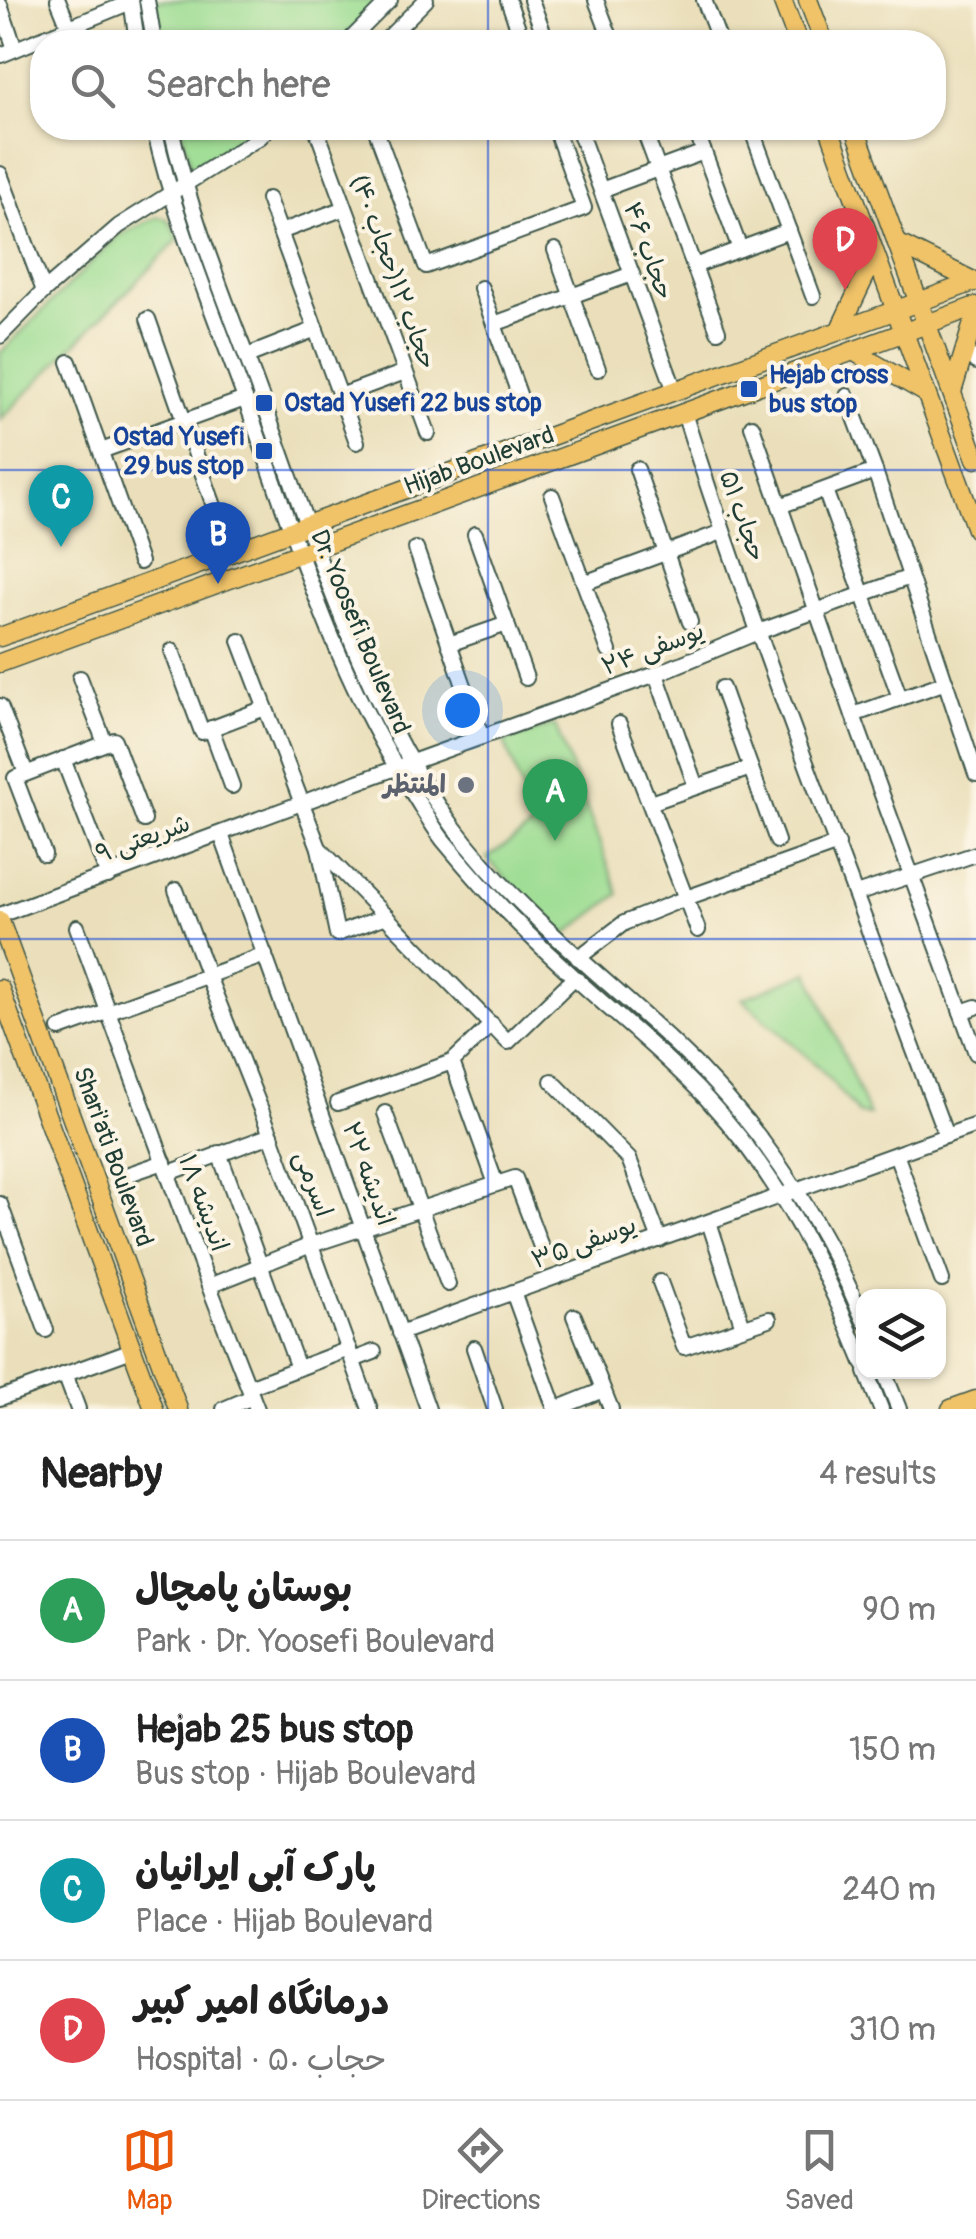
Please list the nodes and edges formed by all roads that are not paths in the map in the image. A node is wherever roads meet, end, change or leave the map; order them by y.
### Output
1 (58, 0) edge
2 (147, 0) edge
3 (390, 0) edge
4 (426, 0) edge
5 (508, 0) edge
6 (531, 0) edge
7 (596, 0) edge
8 (704, 0) edge
9 (782, 0) edge
10 (808, 0) edge
11 (131, 1) edge
12 (0, 5) edge
13 (69, 28) junction
14 (64, 30) edge
15 (135, 30) edge
16 (152, 30) edge
17 (360, 30) edge
18 (396, 30) edge
19 (519, 30) edge
20 (542, 30) edge
21 (607, 30) edge
22 (713, 30) edge
23 (793, 30) edge
24 (819, 30) edge
25 (8, 52) edge
26 (157, 140) edge
27 (174, 140) edge
28 (255, 140) edge
29 (320, 140) edge
30 (380, 140) edge
31 (558, 140) edge
32 (582, 140) edge
33 (647, 140) edge
34 (700, 140) edge
35 (755, 140) edge
36 (833, 140) edge
37 (859, 140) edge
38 (704, 152) junction
39 (658, 169) junction
40 (0, 174) edge
41 (186, 183) junction
42 (601, 190) junction
43 (172, 192) junction
44 (268, 199) dead end
45 (345, 208) junction
46 (789, 230) junction
47 (280, 232) junction
48 (897, 243) junction
49 (740, 249) junction
50 (555, 250) dead end
51 (875, 255) junction
52 (694, 266) junction
53 (632, 274) junction
54 (975, 282) edge
55 (481, 288) dead end
56 (44, 291) junction
57 (572, 296) junction
58 (813, 296) dead end
59 (918, 302) junction
60 (896, 310) junction
61 (976, 310) edge
62 (148, 319) dead end
63 (494, 324) junction
64 (927, 324) junction
65 (316, 329) junction
66 (718, 330) dead end
67 (840, 331) junction
68 (904, 332) junction
69 (0, 336) edge
70 (853, 351) junction
71 (247, 356) junction
72 (69, 362) dead end
73 (598, 369) dead end
74 (406, 372) junction
75 (676, 391) junction
76 (926, 393) junction
77 (952, 393) junction
78 (340, 396) junction
79 (848, 396) dead end
80 (520, 397) dead end
81 (245, 399) junction
82 (684, 413) junction
83 (184, 421) junction
84 (752, 426) dead end
85 (428, 433) dead end
86 (972, 434) edge
87 (358, 442) dead end
88 (101, 451) junction
89 (976, 459) edge
90 (638, 470) dead end
91 (876, 471) junction
92 (825, 490) junction
93 (552, 496) dead end
94 (214, 506) dead end
95 (780, 506) junction
96 (300, 528) junction
97 (976, 530) edge
98 (722, 532) junction
99 (475, 534) dead end
100 (308, 550) junction
101 (416, 550) dead end
102 (666, 552) junction
103 (140, 562) dead end
104 (910, 577) junction
105 (584, 583) junction
106 (862, 595) junction
107 (816, 611) junction
108 (690, 622) dead end
109 (507, 624) junction
110 (758, 632) junction
111 (0, 637) edge
112 (240, 641) dead end
113 (449, 644) junction
114 (172, 650) dead end
115 (608, 651) dead end
116 (0, 663) edge
117 (656, 674) junction
118 (80, 678) dead end
119 (526, 678) dead end
120 (946, 682) junction
121 (722, 688) dead end
122 (900, 698) junction
123 (0, 706) edge
124 (266, 708) junction
125 (853, 715) junction
126 (619, 724) dead end
127 (206, 730) junction
128 (482, 737) junction
129 (105, 743) junction
130 (64, 759) junction
131 (412, 762) junction
132 (396, 768) junction
133 (751, 768) junction
134 (26, 773) junction
135 (976, 774) edge
136 (232, 786) dead end
137 (696, 787) junction
138 (650, 803) junction
139 (302, 804) junction
140 (144, 820) dead end
141 (221, 834) junction
142 (776, 840) dead end
143 (838, 844) junction
144 (318, 848) junction
145 (44, 854) dead end
146 (976, 854) edge
147 (108, 876) junction
148 (913, 876) junction
149 (176, 890) dead end
150 (856, 894) junction
151 (686, 898) junction
152 (386, 916) junction
153 (0, 918) edge
154 (77, 927) dead end
155 (698, 930) dead end
156 (265, 955) junction
157 (578, 958) junction
158 (208, 976) junction
159 (574, 978) junction
160 (0, 989) edge
161 (969, 1009) edge
162 (108, 1011) junction
163 (492, 1024) junction
164 (60, 1029) dead end
165 (976, 1053) edge
166 (452, 1062) junction
167 (552, 1080) dead end
168 (338, 1104) dead end
169 (385, 1112) dead end
170 (976, 1125) edge
171 (271, 1134) junction
172 (946, 1136) junction
173 (219, 1153) junction
174 (896, 1154) junction
175 (167, 1168) junction
176 (126, 1176) dead end
177 (496, 1184) junction
178 (798, 1190) junction
179 (782, 1196) junction
180 (0, 1204) edge
181 (422, 1207) junction
182 (709, 1222) junction
183 (362, 1227) junction
184 (4, 1230) edge
185 (660, 1240) junction
186 (311, 1245) junction
187 (543, 1252) dead end
188 (260, 1265) junction
189 (942, 1280) dead end
190 (660, 1282) dead end
191 (448, 1284) dead end
192 (208, 1286) junction
193 (513, 1292) junction
194 (856, 1303) edge
195 (574, 1316) dead end
196 (770, 1320) dead end
197 (744, 1327) junction
198 (46, 1330) dead end
199 (400, 1333) junction
200 (856, 1346) edge
201 (474, 1348) dead end
202 (132, 1350) junction
203 (374, 1352) dead end
204 (351, 1354) junction
205 (298, 1368) junction
206 (65, 1374) junction
207 (869, 1379) edge
208 (887, 1379) edge
209 (603, 1390) junction
210 (0, 1398) edge
211 (252, 1398) edge
212 (976, 1400) edge
213 (78, 1409) edge
214 (154, 1409) edge
215 (178, 1409) edge
216 (224, 1409) edge
217 (370, 1409) edge
218 (428, 1409) edge
219 (495, 1409) edge
220 (555, 1409) edge
221 (610, 1409) edge
222 (881, 1409) edge
223 (899, 1409) edge
224 (951, 1409) edge

1 - 13 street
2 - 16 street
3 - 17 street
4 - 18 street
5 - 19 street
6 - 20 street
7 - 21 street
8 - 22 street
9 - 23 main road
10 - 24 main road
11 - 13 street
11 - 15 street
12 - 25 street
13 - 14 street
26 - 43 street, Dr. Yoosefi Boulevard
27 - 41 street, Dr. Yoosefi Boulevard
28 - 41 street
29 - 45 street, حجاب ۱۲(حجاب ۴۰)
30 - 31 street
32 - 42 street, حجاب ۴۶
33 - 39 street
34 - 38 street
35 - 46 street
36 - 51 main road
37 - 48 main road
38 - 39 street
38 - 49 street
39 - 42 street
39 - 52 street
40 - 56 street
41 - 43 street
41 - 71 street, Dr. Yoosefi Boulevard
42 - 53 street, حجاب ۴۶
43 - 56 street
43 - 81 street, Dr. Yoosefi Boulevard
44 - 47 street
45 - 47 street
45 - 74 street, حجاب ۱۲(حجاب ۴۰)
46 - 49 street
46 - 58 street
47 - 65 street
48 - 54 main road
48 - 59 main road
49 - 52 street
50 - 57 street
51 - 60 main road
51 - 67 main road
52 - 66 street
53 - 57 street
53 - 75 street, حجاب ۴۶
54 - 59 main road, Hijab Boulevard
55 - 63 street
56 - 69 street
57 - 63 street
57 - 73 street
59 - 60 main road, Hijab Boulevard
59 - 64 main road
60 - 67 main road, Hijab Boulevard
60 - 68 main road
61 - 64 main road, Hijab Boulevard
61 - 77 main road
62 - 83 street
63 - 80 street
64 - 68 main road, Hijab Boulevard
64 - 77 main road
65 - 71 street
65 - 78 street
67 - 75 main road, Hijab Boulevard
68 - 70 main road, Hijab Boulevard
68 - 76 main road
70 - 76 main road
70 - 82 main road, Hijab Boulevard
71 - 96 street, Dr. Yoosefi Boulevard
72 - 88 street
74 - 78 street
74 - 85 street, حجاب ۱۲(حجاب ۴۰)
75 - 96 main road, Hijab Boulevard
76 - 97 main road
77 - 86 main road
78 - 87 street
79 - 91 street
81 - 83 street
81 - 96 street, Dr. Yoosefi Boulevard
82 - 98 street, حجاب ۵۱
82 - 100 main road, Hijab Boulevard
83 - 88 street
83 - 94 street
84 - 95 street
86 - 89 main road
88 - 103 street
90 - 102 street
91 - 92 street
91 - 104 street
92 - 95 street
92 - 106 street
93 - 105 street
95 - 107 street
96 - 100 street, Dr. Yoosefi Boulevard
96 - 111 main road, Hijab Boulevard
98 - 102 street
98 - 110 street, حجاب ۵۱
99 - 109 street
100 - 116 main road, Hijab Boulevard
100 - 131 street, Dr. Yoosefi Boulevard
100 - 132 street, Dr. Yoosefi Boulevard
101 - 113 street
102 - 105 street
102 - 108 street
104 - 106 street, یوسفی ۲۴
104 - 120 street
105 - 115 street
106 - 107 street, یوسفی ۲۴
106 - 122 street
107 - 110 street, یوسفی ۲۴
107 - 125 street
109 - 113 street
109 - 119 street
110 - 117 street, یوسفی ۲۴
110 - 143 street, حجاب ۵۱
112 - 124 street
113 - 128 street
114 - 127 street
117 - 128 street, یوسفی ۲۴
117 - 137 street
118 - 129 street
120 - 122 street
120 - 135 street
121 - 133 street
122 - 125 street
123 - 134 street
124 - 127 street
124 - 139 street
125 - 148 street
126 - 138 street
127 - 136 street
128 - 131 street, یوسفی ۲۴
129 - 130 street
129 - 140 street
130 - 134 street
130 - 147 street
131 - 132 street, یوسفی ۲۴
131 - 157 street, Dr. Yoosefi Boulevard
132 - 139 street, شریعتی ۹
132 - 159 street, Dr. Yoosefi Boulevard
133 - 137 street
133 - 142 street
134 - 145 street
137 - 138 street
138 - 151 street
139 - 141 street, شریعتی ۹
139 - 144 street
141 - 147 street, شریعتی ۹
141 - 156 street, اندیشه ۲۲
143 - 150 street, حجاب ۵۱
143 - 151 street
144 - 152 street
144 - 152 street
146 - 148 street
147 - 153 street, شریعتی ۹
148 - 150 street
148 - 161 street
149 - 158 street, اسرمی
150 - 172 street, حجاب ۵۱
151 - 155 street
151 - 157 street
152 - 163 street
153 - 215 main road, Shari'ati Boulevard
154 - 162 street, اندیشه ۱۸
156 - 158 street
156 - 183 street, اندیشه ۲۲
157 - 178 street, Dr. Yoosefi Boulevard
158 - 162 street
158 - 171 street, اسرمی
159 - 163 street
159 - 179 street, Dr. Yoosefi Boulevard
160 - 202 main road, Shari'ati Boulevard
161 - 165 street
162 - 164 street
162 - 175 street, اندیشه ۱۸
163 - 166 street
166 - 168 street
166 - 177 street
167 - 185 street
169 - 181 street
170 - 172 street, یوسفی ۳۵
171 - 173 street
171 - 186 street, اسرمی
172 - 174 street, یوسفی ۳۵
173 - 175 street
173 - 188 street
174 - 178 street, یوسفی ۳۵
174 - 189 street
175 - 176 street
175 - 192 street, اندیشه ۱۸
177 - 181 street
177 - 187 street
178 - 179 street, یوسفی ۳۵
178 - 194 street, Dr. Yoosefi Boulevard
179 - 182 street, یوسفی ۳۵
179 - 200 street, Dr. Yoosefi Boulevard
180 - 184 street
181 - 183 street
181 - 191 street
182 - 185 street, یوسفی ۳۵
182 - 197 street
183 - 186 street
183 - 199 street, اندیشه ۲۲
184 - 198 street
185 - 193 street, یوسفی ۳۵
186 - 188 street
186 - 204 street, اسرمی
188 - 192 street
188 - 205 street
190 - 197 street
192 - 211 street, اندیشه ۱۸
193 - 199 street, یوسفی ۳۵
193 - 220 street
195 - 209 street
196 - 197 street
199 - 218 street, اندیشه ۲۲
201 - 219 street
202 - 206 street
202 - 214 main road, Shari'ati Boulevard
203 - 204 street
204 - 205 street
204 - 217 street, اسرمی
205 - 211 street
206 - 210 street
206 - 213 street
207 - 222 street
208 - 223 street
209 - 220 street
209 - 221 street
211 - 216 street
212 - 224 main road

